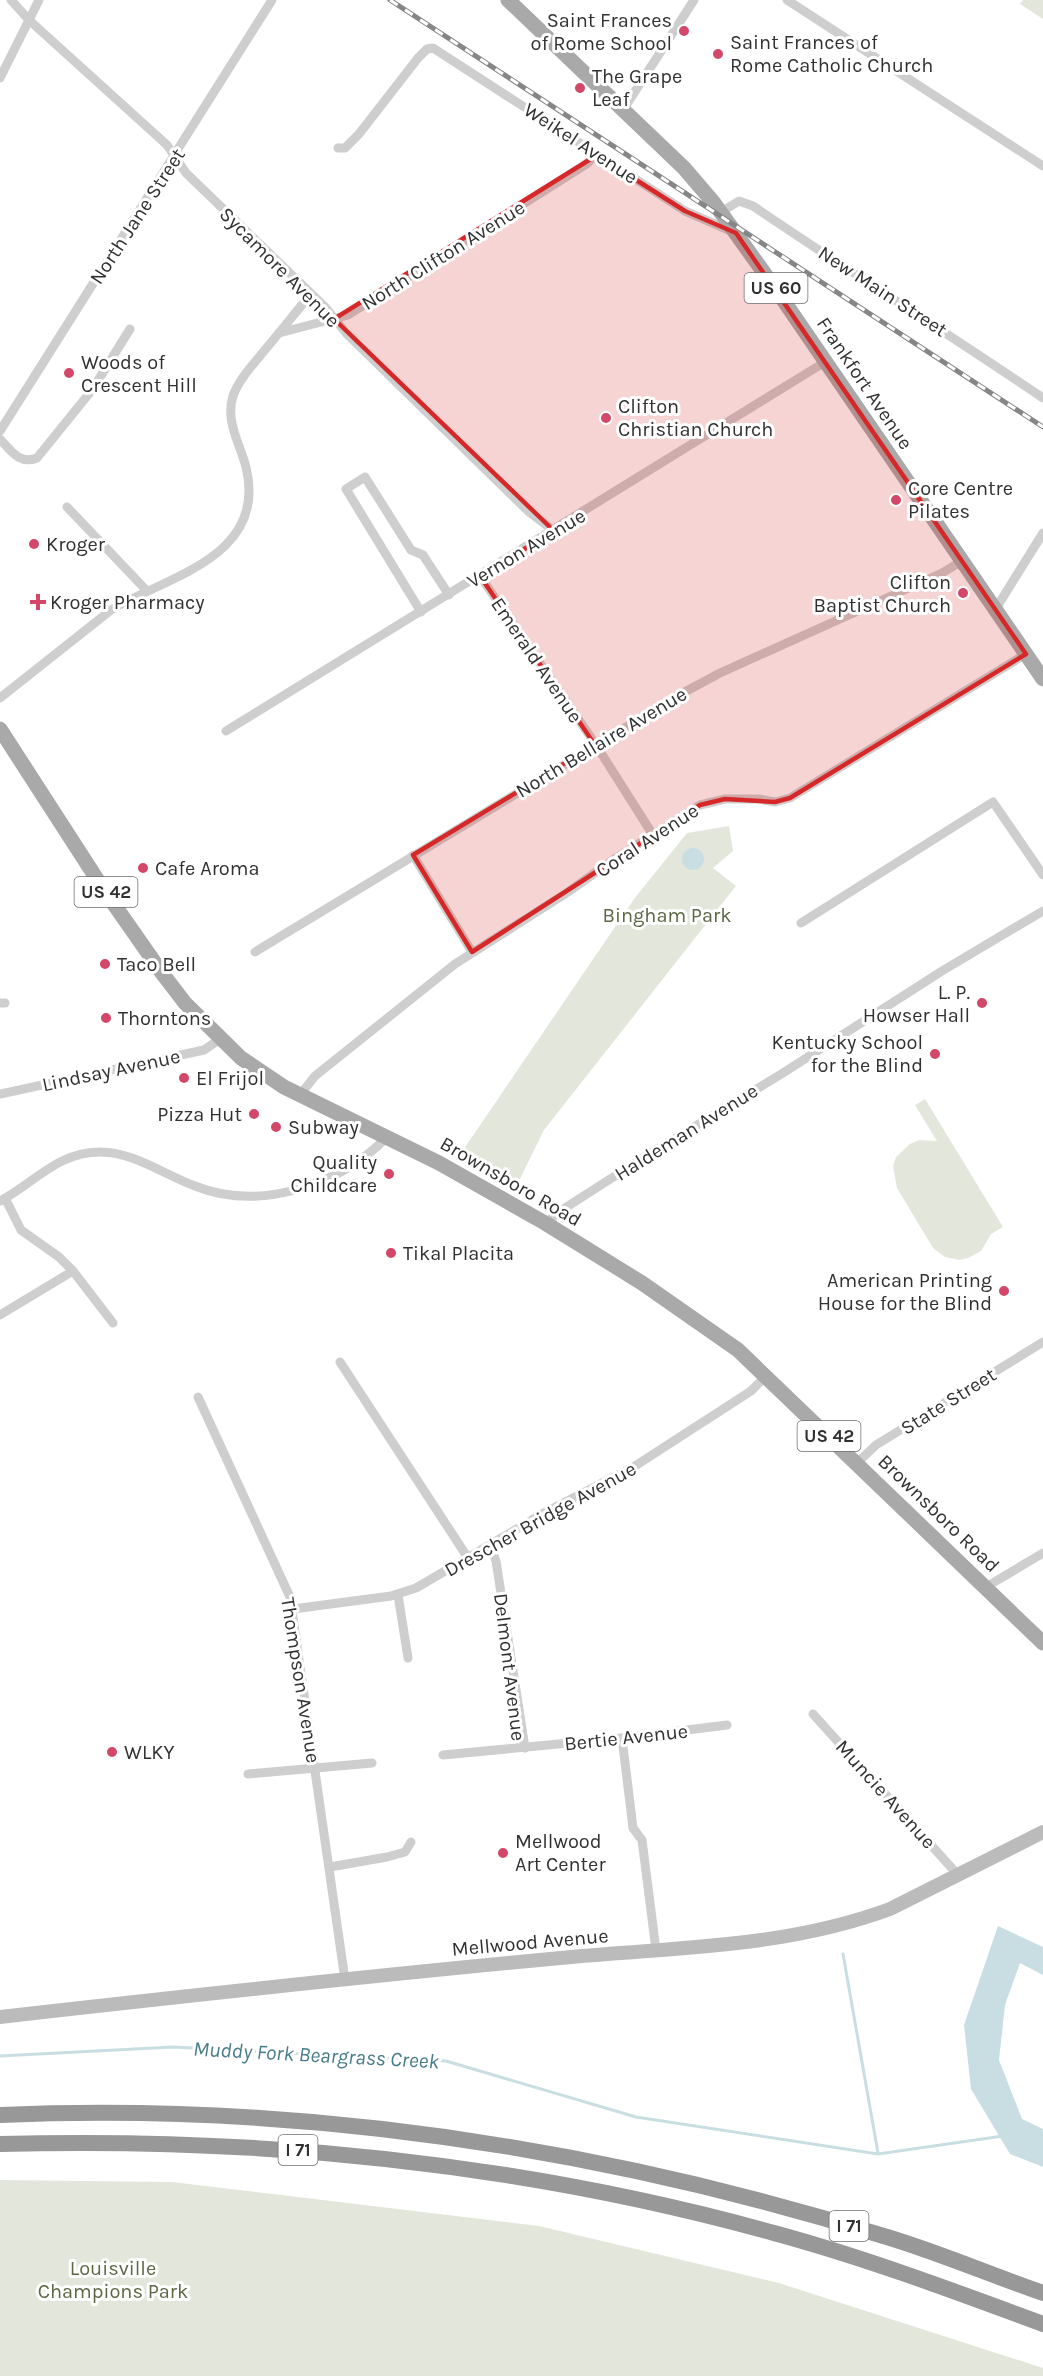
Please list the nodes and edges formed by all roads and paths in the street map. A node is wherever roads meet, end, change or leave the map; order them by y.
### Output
1 (11, 0) edge
2 (39, 0) edge
3 (272, 0) edge
4 (508, 0) edge
5 (694, 0) edge
6 (787, 0) edge
7 (28, 20) junction
8 (0, 78) edge
9 (623, 110) junction
10 (338, 148) dead end
11 (597, 154) junction
12 (174, 157) junction
13 (1043, 166) edge
14 (721, 212) junction
15 (736, 233) junction
16 (311, 294) junction
17 (334, 319) junction
18 (130, 329) dead end
19 (279, 333) junction
20 (825, 362) junction
21 (1043, 398) edge
22 (0, 431) edge
23 (0, 439) edge
24 (67, 507) dead end
25 (554, 531) junction
26 (1043, 533) edge
27 (962, 561) junction
28 (480, 576) junction
29 (147, 591) junction
30 (449, 595) junction
31 (995, 610) junction
32 (421, 612) junction
33 (1026, 654) junction
34 (1043, 679) edge
35 (0, 698) edge
36 (0, 729) edge
37 (226, 731) dead end
38 (596, 745) junction
39 (653, 835) junction
40 (413, 855) junction
41 (1043, 875) edge
42 (1043, 911) edge
43 (801, 923) dead end
44 (255, 952) dead end
45 (472, 952) junction
46 (220, 1039) junction
47 (0, 1094) edge
48 (300, 1095) junction
49 (387, 1137) junction
50 (3, 1199) edge
51 (545, 1223) junction
52 (73, 1270) junction
53 (0, 1315) edge
54 (113, 1323) dead end
55 (1043, 1342) edge
56 (340, 1362) dead end
57 (766, 1376) junction
58 (198, 1397) dead end
59 (857, 1463) junction
60 (490, 1545) junction
61 (1043, 1553) edge
62 (468, 1558) junction
63 (986, 1587) junction
64 (398, 1595) junction
65 (293, 1609) junction
66 (1043, 1643) edge
67 (408, 1658) dead end
68 (813, 1714) dead end
69 (727, 1725) dead end
70 (622, 1738) junction
71 (525, 1748) junction
72 (443, 1755) dead end
73 (372, 1763) dead end
74 (316, 1769) junction
75 (248, 1774) dead end
76 (1043, 1832) edge
77 (411, 1842) dead end
78 (330, 1867) junction
79 (958, 1875) junction
80 (656, 1950) junction
81 (345, 1980) junction
82 (0, 2016) edge
83 (0, 2115) edge
84 (0, 2144) edge
85 (1041, 2293) edge
86 (1040, 2323) edge

1 - 7 street, Sycamore Avenue
2 - 7 street
3 - 12 street, North Jane Street
4 - 9 main road, Frankfort Avenue / US 60
5 - 9 street
6 - 13 street
7 - 8 street
7 - 12 street, Sycamore Avenue
9 - 14 main road, Frankfort Avenue / US 60
10 - 11 street, Weikel Avenue
11 - 15 street, Weikel Avenue
11 - 17 street, North Clifton Avenue
12 - 16 street, Sycamore Avenue
12 - 22 street, North Jane Street
14 - 15 main road, Frankfort Avenue / US 60
14 - 21 street, New Main Street
15 - 20 main road, Frankfort Avenue / US 60
16 - 17 street, Sycamore Avenue
16 - 19 street
17 - 19 street, North Clifton Avenue
17 - 25 street, Sycamore Avenue
18 - 23 street
19 - 29 street
20 - 25 street, Vernon Avenue
20 - 27 main road, Frankfort Avenue / US 60
24 - 29 street
25 - 28 street, Vernon Avenue
26 - 31 street
27 - 31 main road, Frankfort Avenue / US 60
27 - 38 street, North Bellaire Avenue
28 - 30 street, Vernon Avenue
28 - 38 street, Emerald Avenue
29 - 35 street
30 - 32 street, Vernon Avenue
30 - 32 street
31 - 33 main road, Frankfort Avenue / US 60
32 - 37 street, Vernon Avenue
33 - 34 main road, Frankfort Avenue / US 60
33 - 39 street, Coral Avenue
36 - 46 main road, Brownsboro Road / US 42
38 - 39 street, Emerald Avenue
38 - 40 street, North Bellaire Avenue
39 - 45 street, Coral Avenue
40 - 44 street, North Bellaire Avenue
40 - 45 street
41 - 43 street
42 - 51 street, Haldeman Avenue
45 - 48 street, Coral Avenue
46 - 47 street, Lindsay Avenue
46 - 48 main road, Brownsboro Road / US 42
48 - 49 main road, Brownsboro Road / US 42
49 - 50 street
49 - 51 main road, Brownsboro Road / US 42
50 - 52 street
51 - 57 main road, Brownsboro Road / US 42
52 - 53 street
52 - 54 street
55 - 59 street, State Street
56 - 62 street
57 - 59 main road, Brownsboro Road / US 42
57 - 60 street, Drescher Bridge Avenue
58 - 65 street, Thompson Avenue
59 - 63 main road, Brownsboro Road / US 42
60 - 62 street, Drescher Bridge Avenue
60 - 71 street, Delmont Avenue
61 - 63 street
62 - 64 street, Drescher Bridge Avenue
63 - 66 main road, Brownsboro Road / US 42
64 - 65 street, Drescher Bridge Avenue
64 - 67 street
65 - 74 street, Thompson Avenue
68 - 79 street, Muncie Avenue
69 - 70 street, Bertie Avenue
70 - 71 street, Bertie Avenue
70 - 80 street
71 - 72 street, Delmont Avenue
73 - 74 street
74 - 75 street
74 - 78 street, Thompson Avenue
76 - 79 street, Mellwood Avenue
77 - 78 street
78 - 81 street, Thompson Avenue
79 - 80 street, Mellwood Avenue
80 - 81 street, Mellwood Avenue
81 - 82 street, Mellwood Avenue
83 - 85 highway, I 71
84 - 86 highway, I 71

